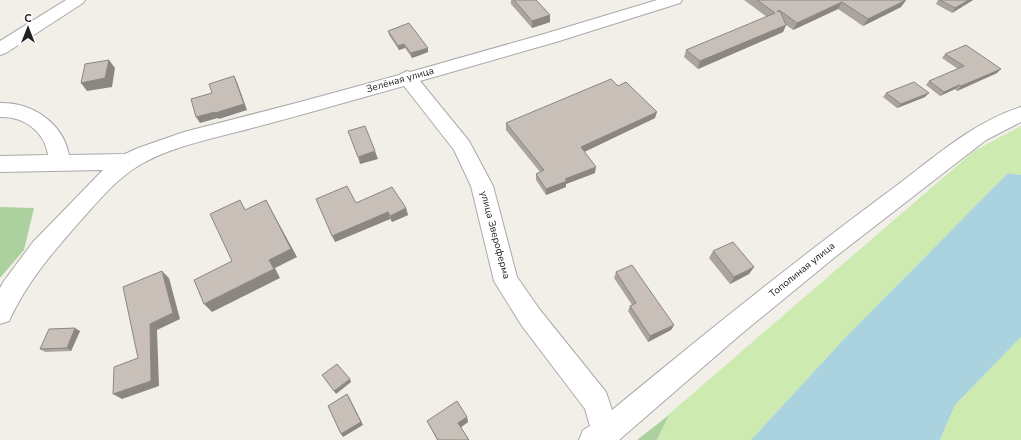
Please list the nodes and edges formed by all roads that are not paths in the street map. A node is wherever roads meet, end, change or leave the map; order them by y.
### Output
1 (674, 0) edge
2 (73, 1) edge
3 (0, 49) edge
4 (407, 77) junction
5 (0, 110) edge
6 (1021, 114) edge
7 (60, 162) junction
8 (128, 162) junction
9 (0, 164) edge
10 (0, 313) edge
11 (600, 437) edge

1 - 4 street, Зелёная улица
2 - 3 street
4 - 8 street, Зелёная улица
4 - 11 street, улица Звероферма
5 - 7 street
6 - 11 street, Тополиная улица
7 - 8 street
7 - 9 street
8 - 10 street, Зелёная улица

